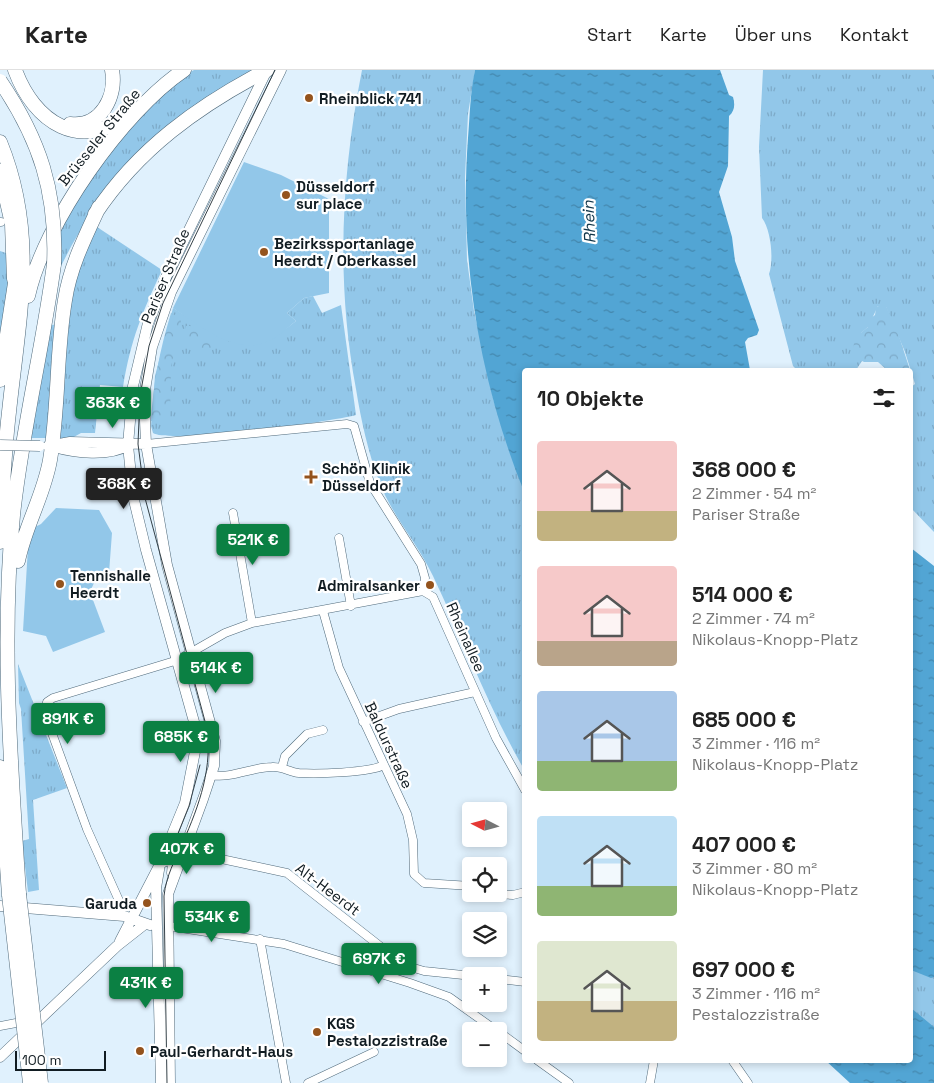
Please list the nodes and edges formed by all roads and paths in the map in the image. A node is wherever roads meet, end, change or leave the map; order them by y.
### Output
1 (15, 70) edge
2 (112, 70) edge
3 (275, 70) edge
4 (180, 73) edge
5 (0, 81) edge
6 (153, 94) junction
7 (43, 115) junction
8 (0, 142) edge
9 (0, 171) edge
10 (99, 207) junction
11 (23, 230) junction
12 (14, 285) junction
13 (43, 329) junction
14 (17, 346) junction
15 (0, 380) edge
16 (146, 444) junction
17 (0, 445) edge
18 (128, 445) junction
19 (46, 446) junction
20 (233, 513) dead end
21 (339, 538) dead end
22 (0, 542) edge
23 (424, 591) junction
24 (350, 606) junction
25 (323, 611) junction
26 (9, 615) junction
27 (252, 623) junction
28 (171, 634) junction
29 (192, 652) junction
30 (178, 660) junction
31 (475, 692) junction
32 (363, 722) junction
33 (322, 730) dead end
34 (384, 765) junction
35 (0, 767) edge
36 (282, 767) junction
37 (211, 775) junction
38 (522, 785) edge
39 (184, 851) junction
40 (160, 864) junction
41 (170, 884) junction
42 (462, 886) edge
43 (522, 893) edge
44 (507, 895) edge
45 (9, 898) edge
46 (167, 913) junction
47 (134, 915) junction
48 (168, 926) junction
49 (260, 939) junction
50 (117, 946) junction
51 (414, 969) junction
52 (462, 975) edge
53 (507, 980) edge
54 (522, 982) edge
55 (410, 983) junction
56 (484, 1022) edge
57 (0, 1026) edge
58 (28, 1029) junction
59 (507, 1038) edge
60 (522, 1049) edge
61 (374, 1052) dead end
62 (0, 1057) edge
63 (541, 1063) edge
64 (653, 1063) edge
65 (734, 1063) edge
66 (30, 1083) edge
67 (41, 1083) edge
68 (161, 1083) edge
69 (170, 1083) edge
70 (286, 1083) edge
71 (308, 1083) edge
72 (569, 1083) edge
73 (650, 1083) edge
74 (748, 1083) edge

1 - 7 highway
2 - 7 highway
3 - 10 highway, Brüsseler Straße
3 - 16 main road, Pariser Straße
3 - 18 main road, Pariser Straße
4 - 6 highway, Brüsseler Straße
5 - 13 highway, Brüsseler Straße, bridge
6 - 7 highway
6 - 14 highway, Brüsseler Straße
8 - 11 highway, Brüsseler Straße
9 - 12 highway
10 - 13 highway, Brüsseler Straße
10 - 19 highway
11 - 12 highway
11 - 14 highway, Brüsseler Straße
12 - 15 highway
13 - 26 highway, Brüsseler Straße
14 - 22 highway, Brüsseler Straße
16 - 18 main road
16 - 23 street
16 - 29 main road, Pariser Straße
17 - 19 main road, bridge
18 - 19 main road
18 - 28 main road, Pariser Straße
19 - 26 highway
20 - 27 street
21 - 24 street
23 - 24 street
23 - 31 street, Rheinallee
24 - 25 street
25 - 27 street
25 - 32 street, Baldurstraße
26 - 45 highway, Brüsseler Straße
27 - 29 street
28 - 29 street, Pariser Straße
28 - 30 main road, Pariser Straße
29 - 30 street
29 - 37 main road
30 - 40 main road, Pariser Straße
30 - 47 street
31 - 32 street
31 - 38 street, Rheinallee
32 - 34 street, Baldurstraße
33 - 36 street
34 - 36 street
34 - 42 street, Baldurstraße
35 - 45 highway
36 - 37 street
37 - 39 main road
39 - 41 main road
39 - 51 street, Alt-Heerdt
40 - 41 main road
40 - 47 main road
40 - 47 main road
41 - 46 main road
43 - 44 street
45 - 47 main road
45 - 66 highway, bridge
45 - 67 highway, bridge
46 - 47 main road
46 - 48 main road
47 - 48 main road
47 - 50 main road
47 - 50 main road
47 - 68 main road
48 - 49 street
48 - 69 main road
49 - 55 street
49 - 70 street
50 - 58 main road
51 - 52 street, Alt-Heerdt
51 - 55 street
53 - 54 street
55 - 56 street
57 - 58 street
58 - 62 main road
59 - 60 street
61 - 71 street
63 - 72 street
64 - 73 street
65 - 74 street

